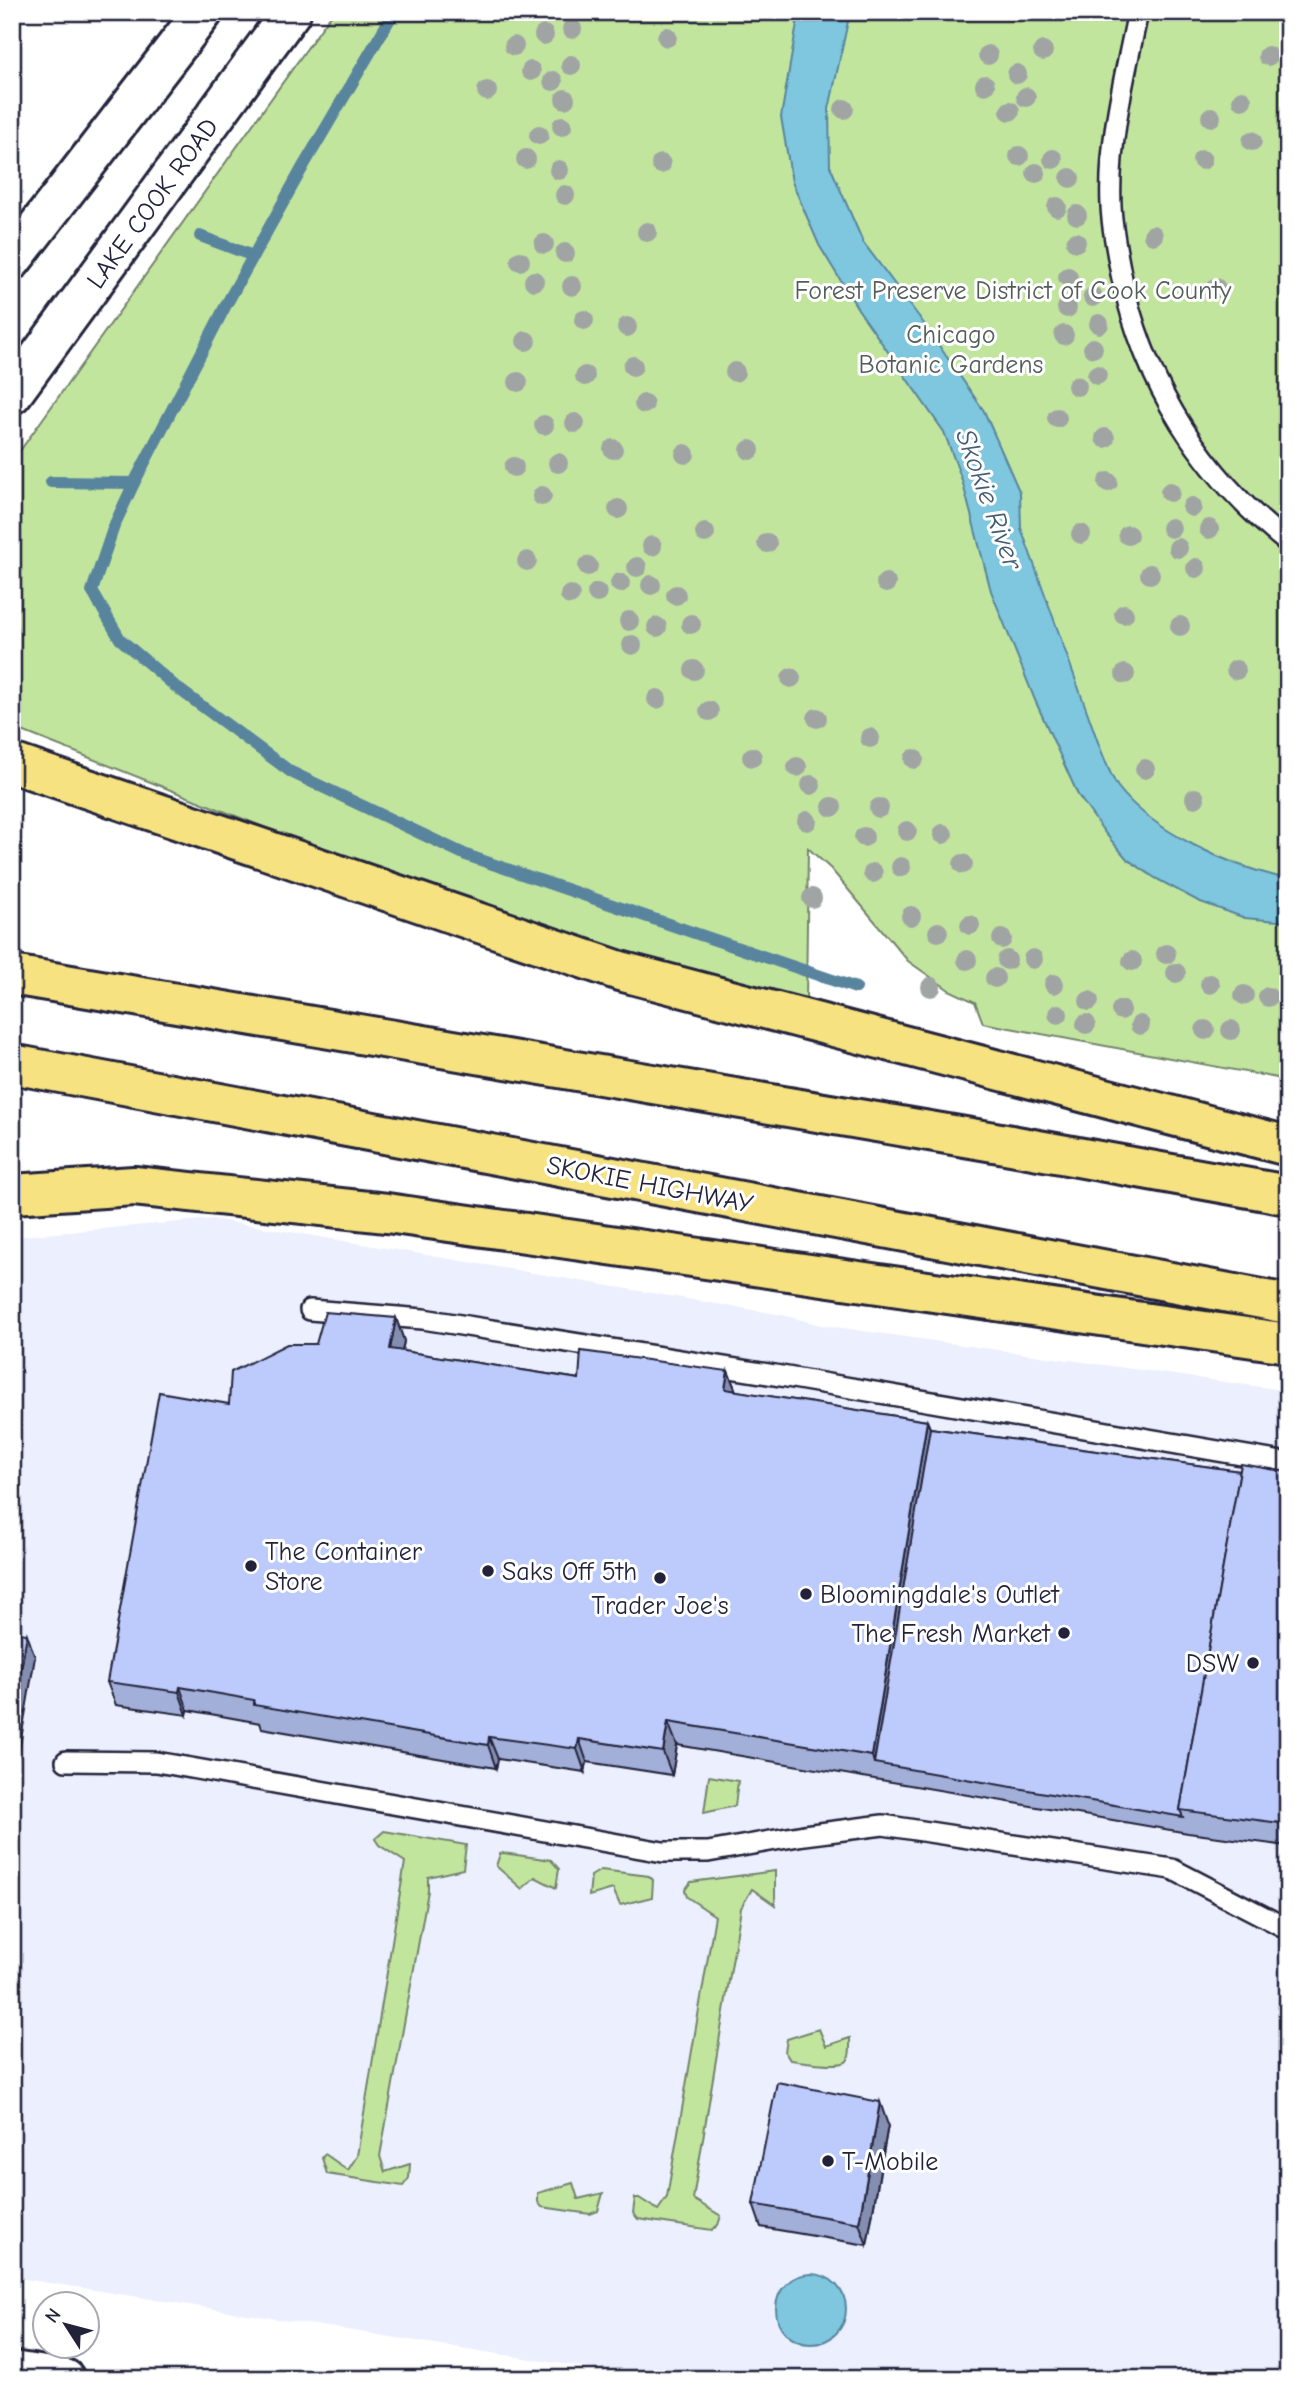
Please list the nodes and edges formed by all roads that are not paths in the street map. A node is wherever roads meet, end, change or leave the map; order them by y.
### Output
1 (203, 12) edge
2 (291, 12) edge
3 (1138, 12) edge
4 (12, 260) edge
5 (12, 394) edge
6 (1288, 543) edge
7 (12, 764) edge
8 (12, 975) edge
9 (12, 1064) edge
10 (1288, 1146) edge
11 (12, 1194) edge
12 (1288, 1195) edge
13 (1288, 1304) edge
14 (310, 1310) dead end
15 (1288, 1343) edge
16 (1288, 1462) edge
17 (66, 1761) dead end
18 (1288, 1929) edge
19 (12, 2371) edge
20 (65, 2379) edge

1 - 4 main road
2 - 5 main road, LAKE COOK ROAD
3 - 6 lane
7 - 10 highway
8 - 12 highway
9 - 13 highway, SKOKIE HIGHWAY
11 - 15 highway
14 - 16 lane
17 - 18 lane
19 - 20 main road

